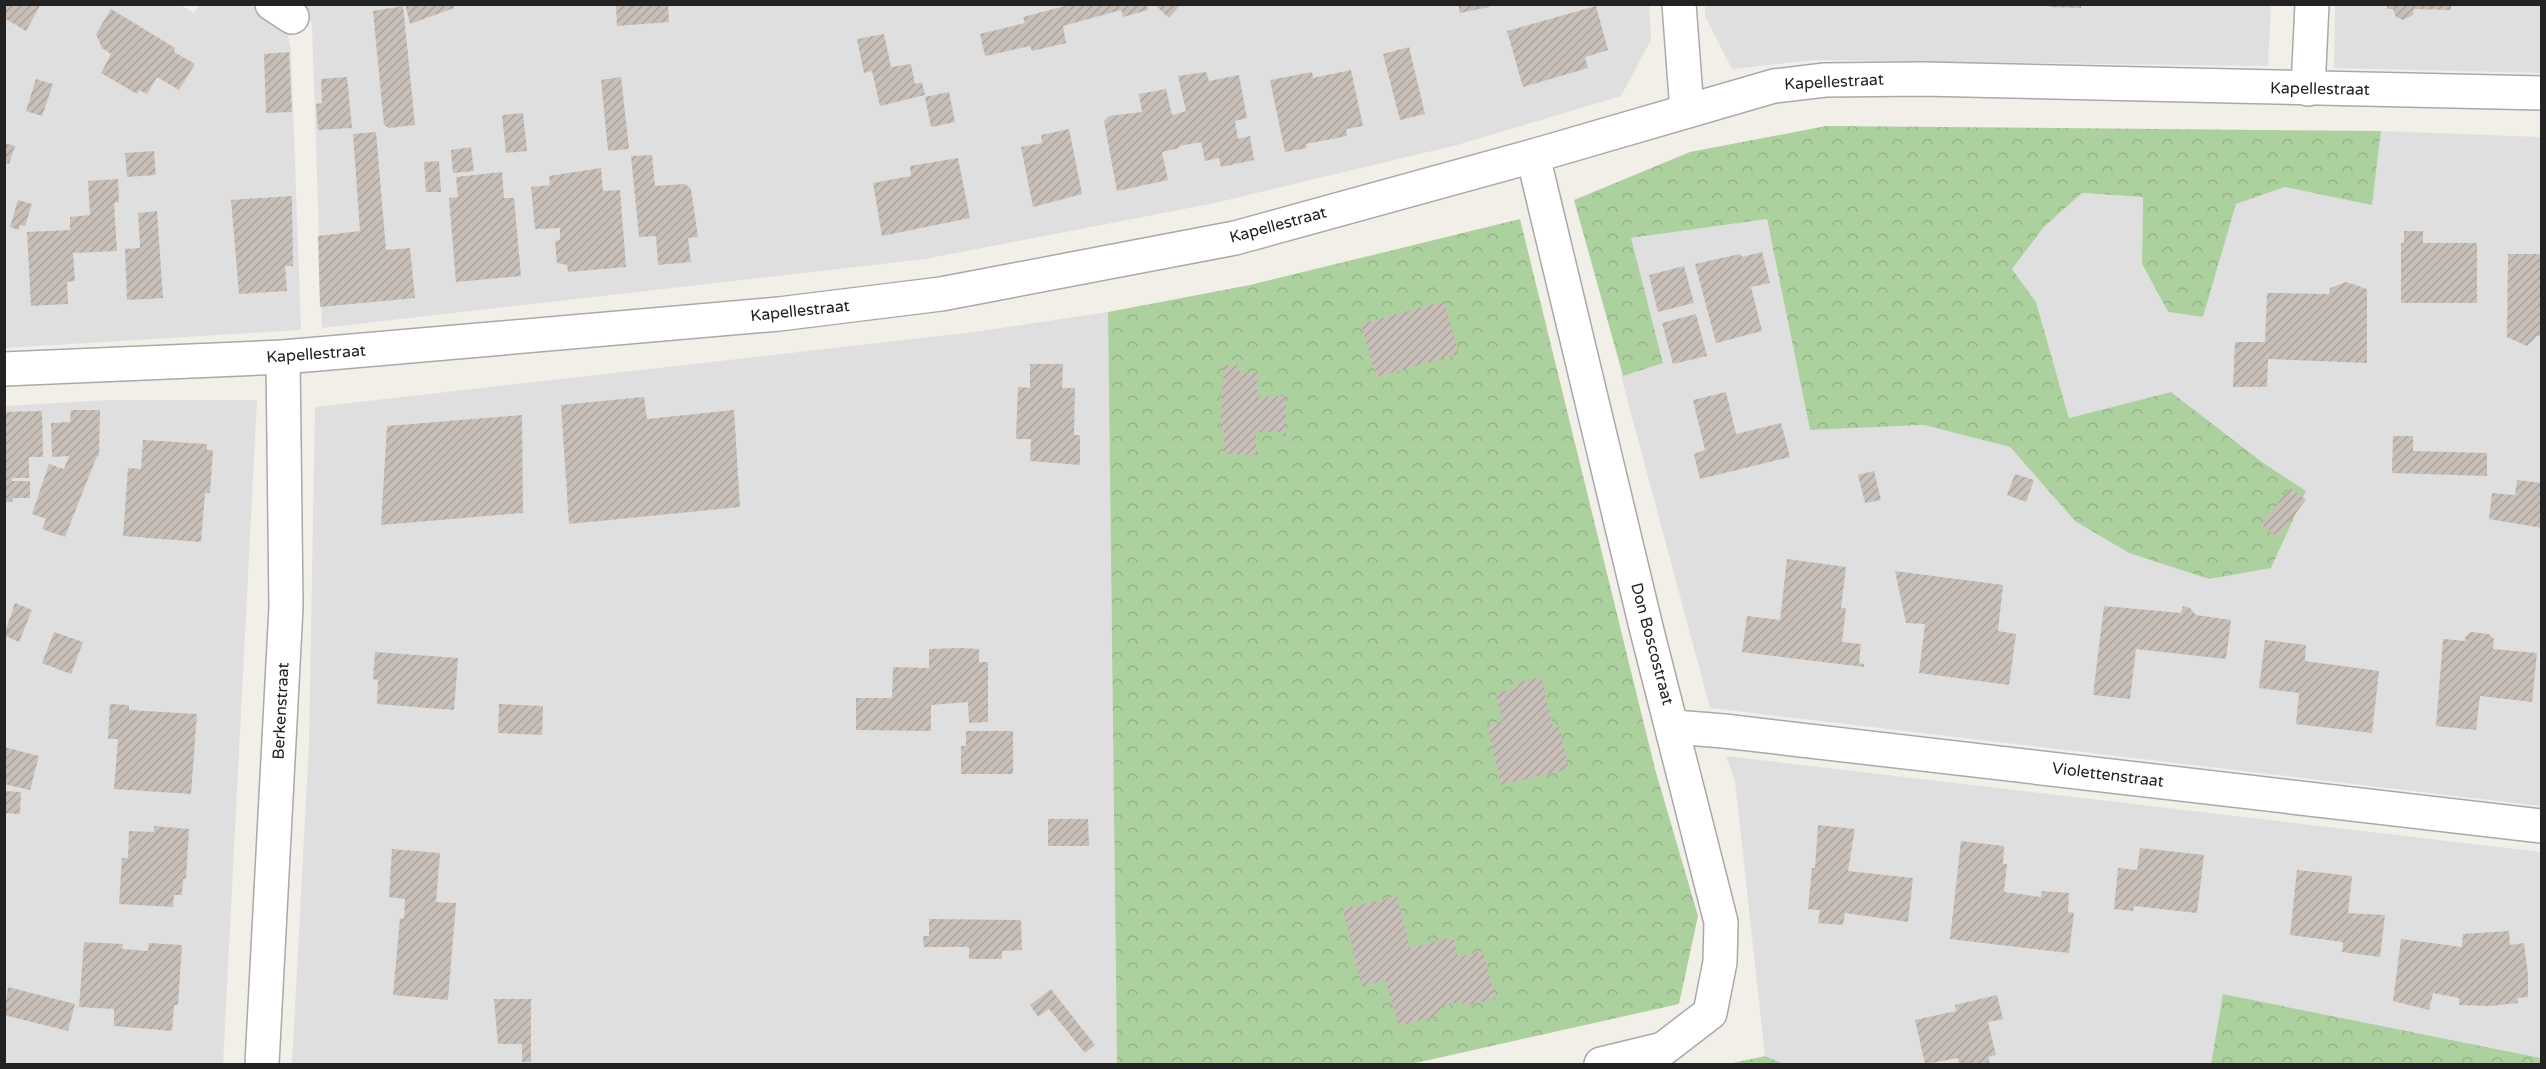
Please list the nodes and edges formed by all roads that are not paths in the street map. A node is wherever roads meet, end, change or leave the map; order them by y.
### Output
1 (1679, 4) edge
2 (2312, 4) edge
3 (2308, 89) junction
4 (2541, 93) edge
5 (1687, 111) junction
6 (1533, 156) junction
7 (283, 357) junction
8 (4, 369) edge
9 (1674, 727) junction
10 (2541, 826) edge
11 (261, 1065) edge
12 (1601, 1065) edge

1 - 5 street
2 - 3 street
3 - 4 street, Kapellestraat
3 - 5 street, Kapellestraat
5 - 6 street, Kapellestraat
6 - 7 street, Kapellestraat
6 - 9 street, Don Boscostraat
7 - 8 street, Kapellestraat
7 - 11 street, Berkenstraat
9 - 10 street, Violettenstraat
9 - 12 street, Don Boscostraat

